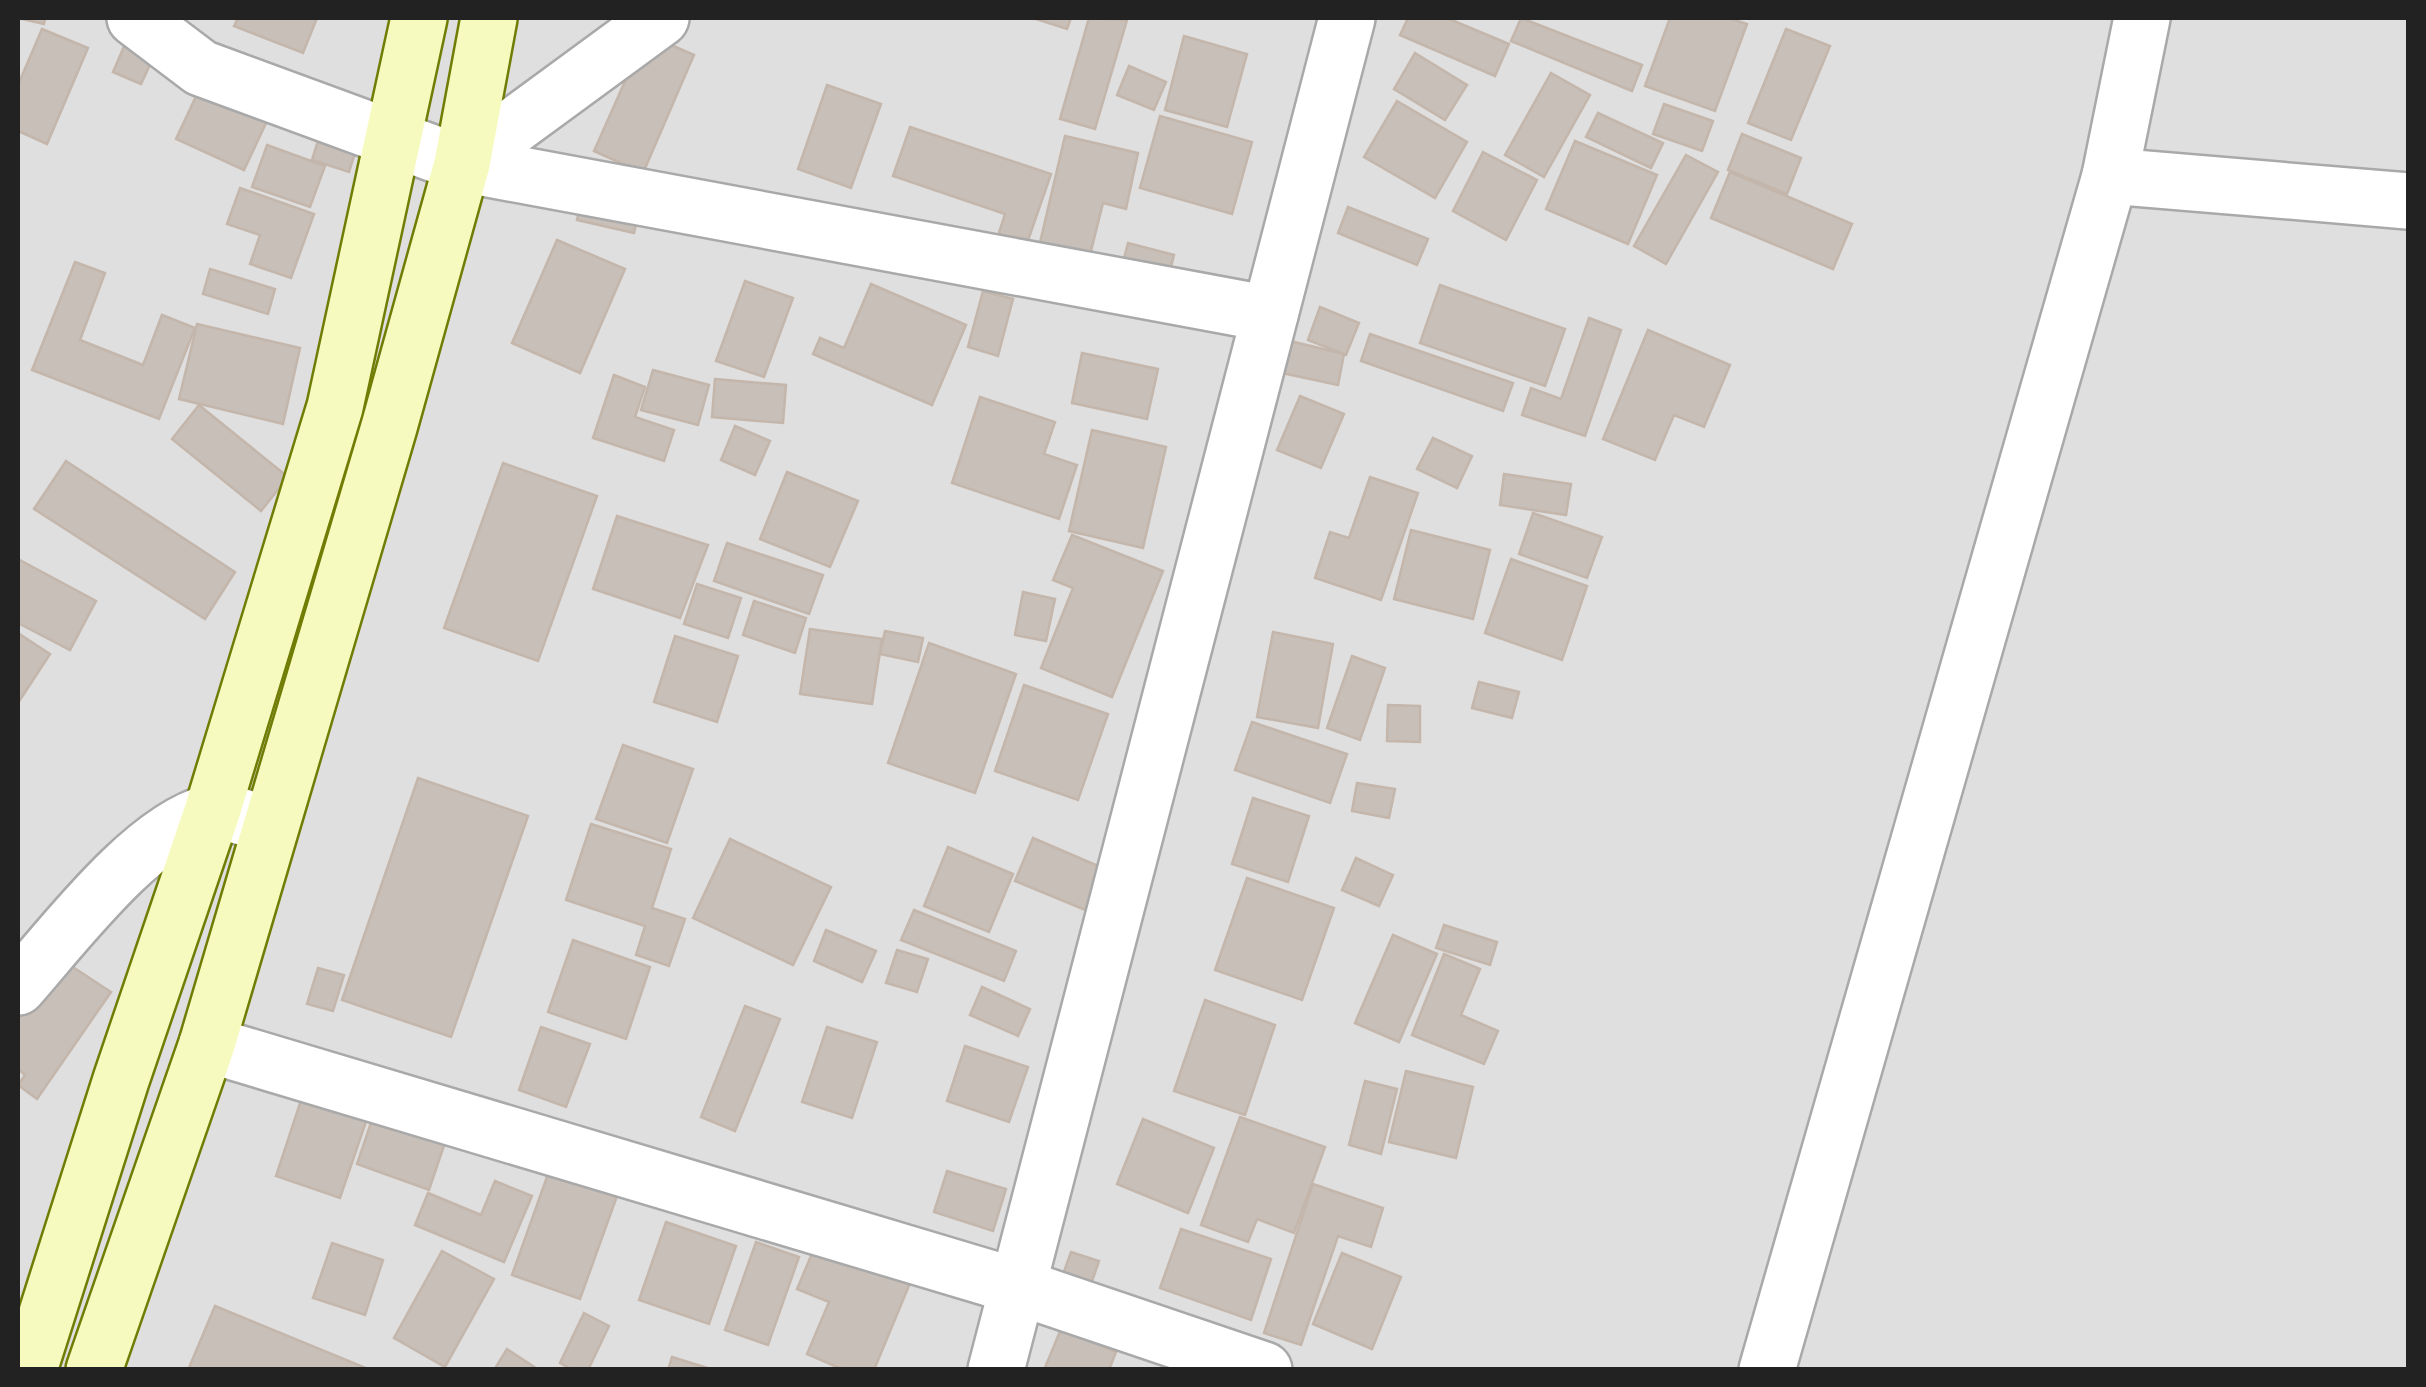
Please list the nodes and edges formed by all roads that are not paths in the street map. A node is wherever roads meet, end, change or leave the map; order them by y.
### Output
1 (136, 18) edge
2 (419, 18) edge
3 (488, 18) edge
4 (661, 18) edge
5 (1347, 18) edge
6 (2142, 18) edge
7 (393, 138) junction
8 (462, 164) junction
9 (2110, 176) junction
10 (2408, 201) edge
11 (1270, 314) junction
12 (335, 408) junction
13 (390, 427) junction
14 (212, 812) junction
15 (269, 825) junction
16 (18, 987) edge
17 (207, 1044) junction
18 (1019, 1287) junction
19 (45, 1318) junction
20 (100, 1352) edge
21 (29, 1370) edge
22 (996, 1370) edge
23 (1264, 1370) edge
24 (1767, 1370) edge

1 - 7 street
2 - 7 street
3 - 8 street
4 - 8 street
5 - 11 street
6 - 9 street
7 - 8 street
7 - 12 street
8 - 11 street
8 - 13 street
9 - 10 street
9 - 24 street
11 - 18 street
12 - 13 street
12 - 14 street
13 - 15 street
14 - 15 street
14 - 16 street
14 - 19 street
15 - 17 street
17 - 18 street
17 - 20 street
18 - 22 street
18 - 23 street
19 - 20 street
19 - 21 street

